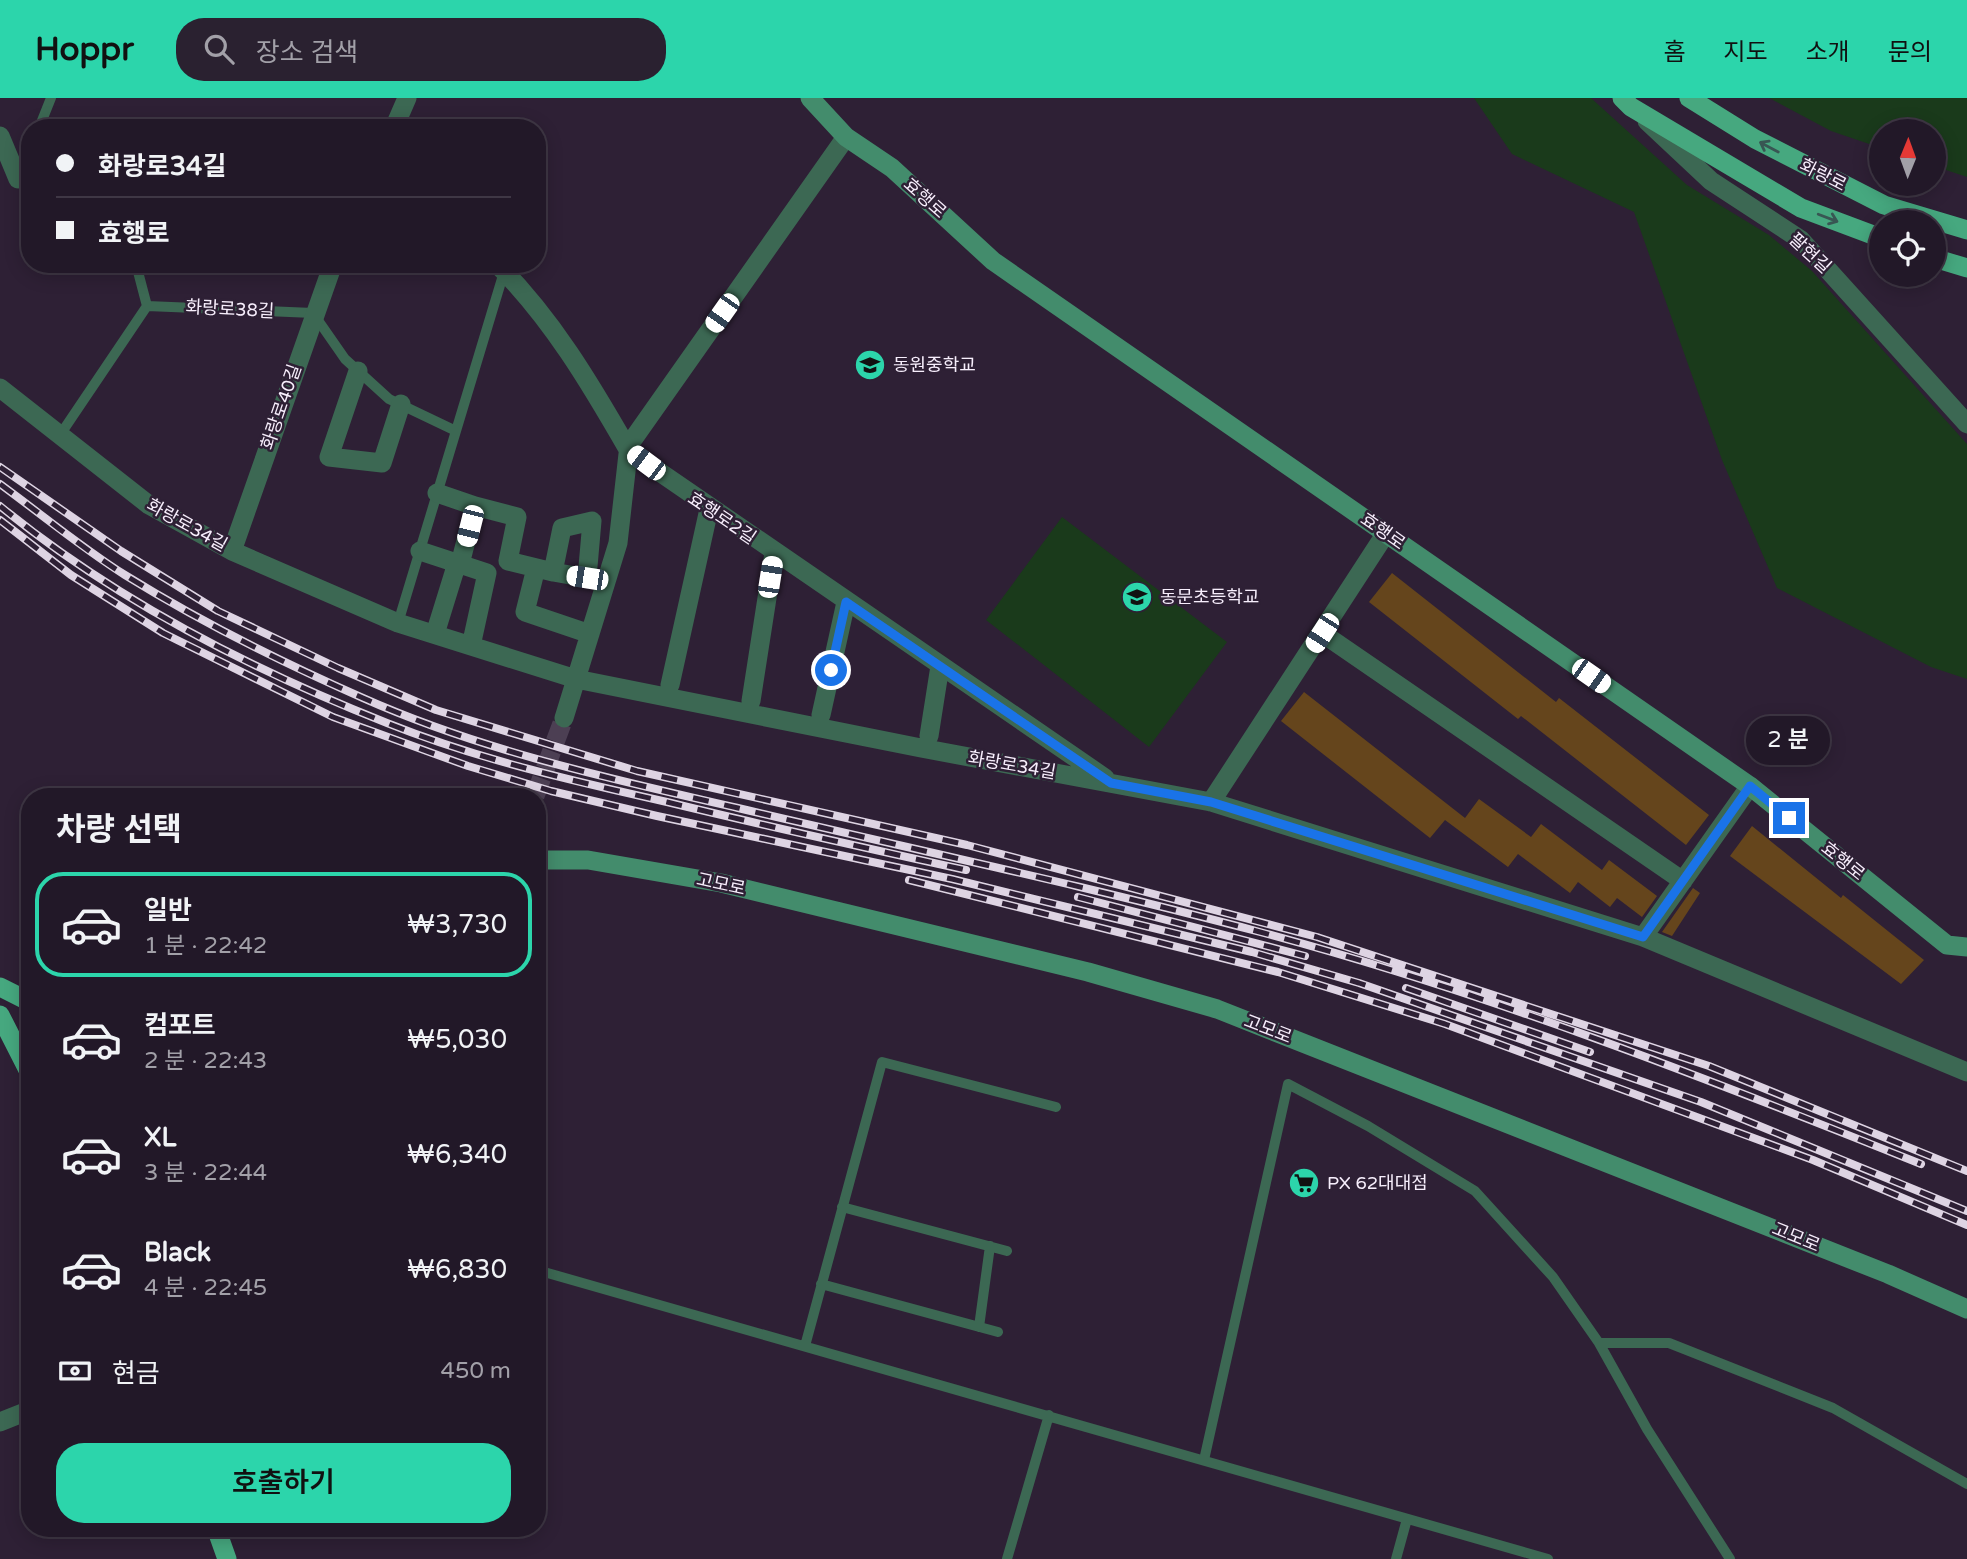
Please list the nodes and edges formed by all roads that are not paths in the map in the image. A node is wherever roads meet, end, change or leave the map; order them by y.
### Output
1 (51, 98) edge
2 (407, 98) edge
3 (810, 98) edge
4 (1689, 98) edge
5 (1626, 102) edge
6 (43, 119) edge
7 (398, 119) edge
8 (0, 136) edge
9 (846, 137) junction
10 (21, 179) edge
11 (1967, 230) edge
12 (1869, 234) edge
13 (138, 273) edge
14 (329, 273) edge
15 (499, 273) edge
16 (504, 273) edge
17 (147, 306) junction
18 (313, 313) junction
19 (358, 371) junction
20 (0, 388) edge
21 (401, 404) junction
22 (1967, 424) edge
23 (456, 432) junction
24 (60, 435) junction
25 (629, 451) junction
26 (438, 493) junction
27 (475, 506) junction
28 (709, 509) junction
29 (1386, 533) junction
30 (232, 551) junction
31 (420, 551) junction
32 (774, 553) junction
33 (458, 564) junction
34 (846, 602) junction
35 (398, 623) junction
36 (1322, 633) junction
37 (435, 634) junction
38 (590, 634) junction
39 (471, 646) junction
40 (940, 666) junction
41 (576, 678) junction
42 (670, 685) dead end
43 (751, 701) dead end
44 (821, 715) dead end
45 (564, 718) tunnel mouth
46 (929, 736) dead end
47 (1111, 783) junction
48 (1750, 786) junction
49 (1211, 802) junction
50 (546, 860) edge
51 (1683, 881) junction
52 (1643, 937) junction
53 (1967, 947) edge
54 (0, 986) edge
55 (21, 997) edge
56 (0, 1015) edge
57 (21, 1056) edge
58 (1967, 1072) edge
59 (1056, 1107) dead end
60 (842, 1207) junction
61 (989, 1246) junction
62 (1007, 1251) dead end
63 (546, 1273) edge
64 (821, 1284) junction
65 (1967, 1309) edge
66 (979, 1327) junction
67 (998, 1332) dead end
68 (1599, 1343) junction
69 (805, 1346) junction
70 (21, 1413) edge
71 (1049, 1415) junction
72 (0, 1422) edge
73 (1204, 1460) junction
74 (1967, 1484) edge
75 (1407, 1520) junction
76 (219, 1537) edge
77 (227, 1559) edge
78 (1007, 1559) edge
79 (1396, 1559) edge
80 (1548, 1559) edge
81 (1730, 1559) edge

1 - 6 lane
2 - 7 street
3 - 9 main road, 효행로
11 -> 4 main road, 화랑로
5 -> 12 main road, 화랑로
5 - 22 street, 팔현길
8 - 10 street
9 - 25 street
9 - 29 main road, 효행로
13 - 17 lane
14 - 18 street, 화랑로40길
15 - 23 lane
16 - 25 street, 효행로2길
17 - 18 lane, 화랑로38길
17 - 24 lane
18 - 19 lane
18 - 30 street, 화랑로40길
19 - 21 lane
19 - 21 street
20 - 24 street, 화랑로34길
21 - 23 lane
23 - 26 lane
24 - 30 street, 화랑로34길
25 - 28 street, 효행로2길
25 - 38 street
26 - 27 street
26 - 31 lane
27 - 33 street
27 - 38 street
28 - 32 street, 효행로2길
28 - 42 street
29 - 36 street
29 - 48 main road, 효행로
30 - 35 street, 화랑로34길
31 - 33 street
31 - 35 lane
32 - 34 street, 효행로2길
32 - 43 street
33 - 37 street
33 - 39 street
34 - 40 street, 효행로2길
34 - 44 street
35 - 37 street, 화랑로34길
36 - 49 street
36 - 51 street
37 - 39 street, 화랑로34길
38 - 41 street
39 - 41 street, 화랑로34길
40 - 46 street
40 - 47 street, 효행로2길
41 - 45 street
41 - 47 street, 화랑로34길
47 - 49 street, 화랑로34길
48 - 51 street
48 - 53 main road, 효행로
49 - 52 street, 화랑로34길
50 - 65 main road, 고모로
51 - 52 street
52 - 58 street, 화랑로34길
54 - 55 main road
56 - 57 main road
59 - 60 lane
60 - 61 lane
60 - 64 lane
61 - 62 lane
61 - 66 lane
63 - 69 lane
64 - 66 lane
64 - 69 lane
66 - 67 lane
68 - 73 lane
68 - 74 lane
68 - 81 lane
69 - 71 lane
70 - 72 street
71 - 73 lane
71 - 78 lane
73 - 75 lane
75 - 79 lane
75 - 80 lane
76 - 77 main road

